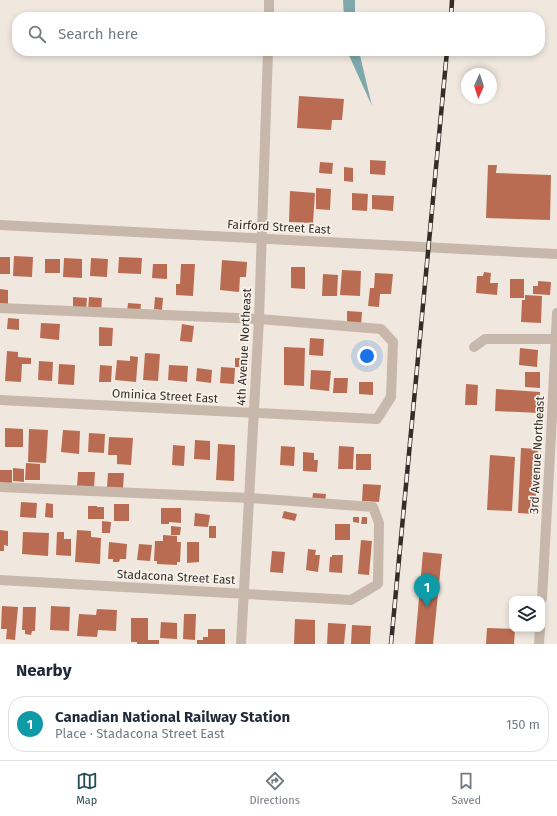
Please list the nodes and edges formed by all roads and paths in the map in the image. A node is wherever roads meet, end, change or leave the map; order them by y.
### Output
1 (269, 0) edge
2 (269, 12) edge
3 (268, 56) edge
4 (0, 226) edge
5 (262, 239) junction
6 (557, 254) edge
7 (0, 308) edge
8 (557, 313) edge
9 (259, 319) junction
10 (555, 339) junction
11 (474, 347) dead end
12 (0, 400) edge
13 (254, 413) junction
14 (0, 487) edge
15 (250, 498) junction
16 (0, 580) edge
17 (244, 594) junction
18 (542, 596) edge
19 (540, 632) edge
20 (241, 644) edge
21 (539, 644) edge

1 - 2 street
3 - 5 street, 4th Avenue Northeast
4 - 5 street, Fairford Street East
5 - 6 street, Fairford Street East
5 - 9 street, 4th Avenue Northeast
7 - 9 street
8 - 10 street, 3rd Avenue Northeast
9 - 13 street, 4th Avenue Northeast
9 - 13 street, Ominica Street East
10 - 11 street
10 - 18 street, 3rd Avenue Northeast
12 - 13 street, Ominica Street East
13 - 15 street, 4th Avenue Northeast
14 - 15 street
15 - 17 street, 4th Avenue Northeast
15 - 17 street, Stadacona Street East
16 - 17 street, Stadacona Street East
17 - 20 street, 4th Avenue Northeast
19 - 21 street

